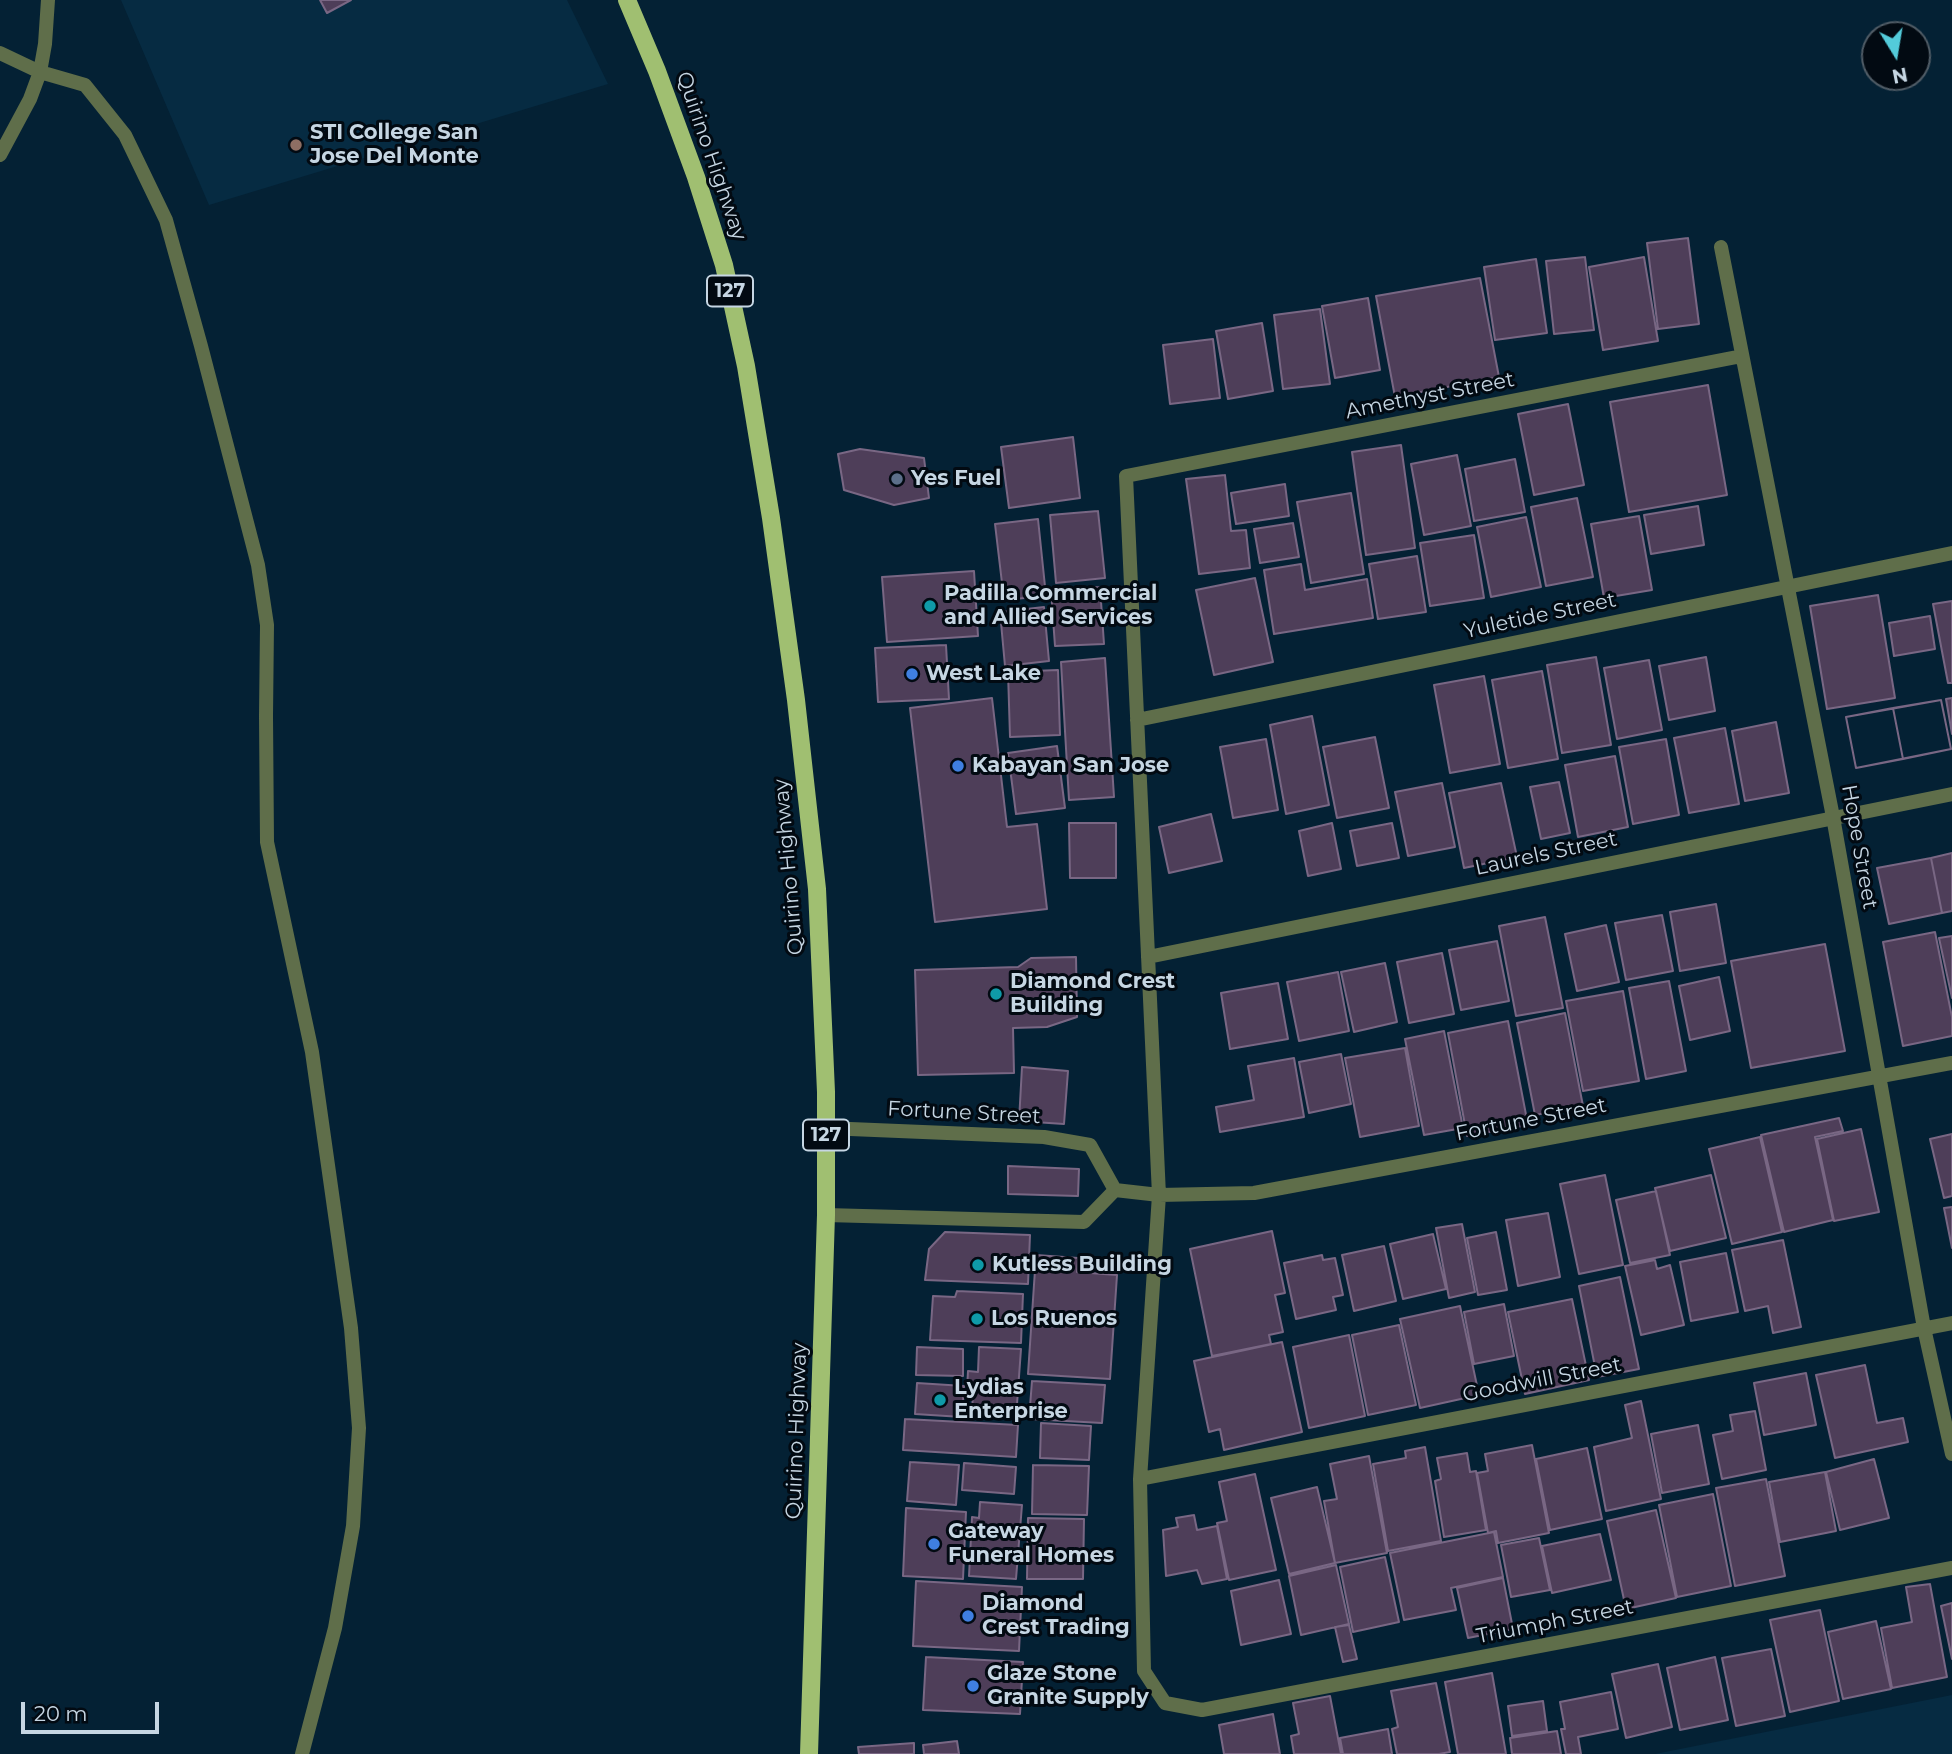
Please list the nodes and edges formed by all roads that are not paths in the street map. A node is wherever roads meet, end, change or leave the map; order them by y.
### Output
1 (48, 0) edge
2 (627, 0) edge
3 (0, 53) edge
4 (40, 72) junction
5 (0, 155) edge
6 (1721, 247) dead end
7 (1742, 356) junction
8 (1952, 553) edge
9 (1788, 587) junction
10 (1137, 720) junction
11 (1952, 794) edge
12 (1833, 817) junction
13 (1148, 957) junction
14 (1952, 1063) edge
15 (1879, 1076) junction
16 (826, 1128) junction
17 (1115, 1190) junction
18 (1159, 1195) junction
19 (826, 1215) junction
20 (1952, 1323) edge
21 (1924, 1328) junction
22 (1952, 1454) edge
23 (1140, 1479) junction
24 (1952, 1568) edge
25 (302, 1754) edge
26 (809, 1754) edge

1 - 4 street
2 - 16 main road, Quirino Highway / 127
3 - 4 street
4 - 5 street
4 - 25 street
6 - 7 street, Hope Street
7 - 9 street, Hope Street
7 - 10 street, Amethyst Street
8 - 9 street, Yuletide Street
9 - 10 street, Yuletide Street
9 - 12 street, Hope Street
10 - 13 street
11 - 12 street, Laurels Street
12 - 13 street, Laurels Street
12 - 15 street, Hope Street
13 - 18 street
14 - 15 street, Fortune Street
15 - 18 street, Fortune Street
15 - 21 street, Hope Street
16 - 17 street, Fortune Street
16 - 19 main road, Quirino Highway / 127
17 - 18 street, Fortune Street
17 - 19 street
18 - 23 street
19 - 26 main road, Quirino Highway / 127
20 - 21 street, Goodwill Street
21 - 22 street, Hope Street
21 - 23 street, Goodwill Street
23 - 24 street, Triumph Street

